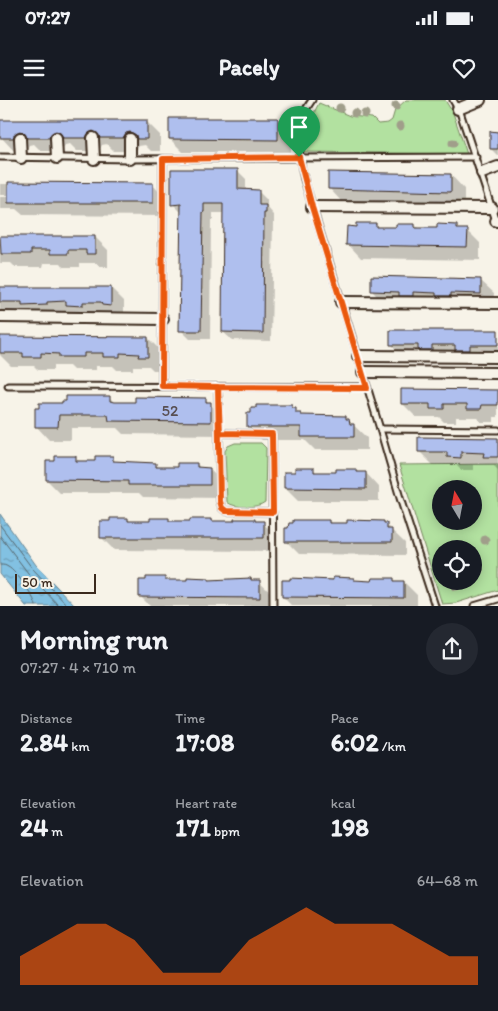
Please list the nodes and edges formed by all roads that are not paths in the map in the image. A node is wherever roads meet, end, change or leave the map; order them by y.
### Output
1 (312, 100) edge
2 (480, 100) edge
3 (455, 104) edge
4 (20, 138) dead end
5 (56, 138) dead end
6 (93, 138) dead end
7 (130, 138) dead end
8 (0, 157) edge
9 (299, 157) junction
10 (476, 157) junction
11 (21, 158) junction
12 (57, 158) junction
13 (94, 158) junction
14 (130, 159) junction
15 (163, 159) junction
16 (498, 167) edge
17 (482, 173) junction
18 (312, 207) junction
19 (492, 208) junction
20 (497, 222) edge
21 (342, 302) junction
22 (498, 303) edge
23 (0, 317) edge
24 (163, 318) junction
25 (358, 356) junction
26 (498, 357) edge
27 (363, 372) junction
28 (498, 373) edge
29 (8, 386) dead end
30 (162, 386) junction
31 (218, 387) junction
32 (367, 388) junction
33 (380, 429) junction
34 (498, 430) edge
35 (220, 433) junction
36 (273, 512) junction
37 (498, 599) edge
38 (273, 606) edge
39 (435, 606) edge
40 (474, 606) edge

1 - 9 lane
2 - 3 street
3 - 10 lane
4 - 11 street
5 - 12 street
6 - 13 street
7 - 14 street
8 - 11 lane
9 - 10 lane
9 - 15 lane
9 - 18 lane
10 - 17 lane
11 - 12 lane
12 - 13 lane
13 - 14 lane
14 - 15 lane
15 - 24 lane
16 - 17 street
17 - 19 lane
18 - 19 street
18 - 21 lane
19 - 20 lane
21 - 22 street
21 - 25 lane
23 - 24 street
24 - 30 lane
25 - 26 street
25 - 27 lane
27 - 28 street
27 - 32 lane
29 - 30 lane
30 - 31 lane
31 - 32 lane
31 - 35 lane
32 - 33 lane
33 - 34 lane
33 - 39 lane
35 - 36 lane
35 - 36 lane
36 - 38 lane
37 - 40 lane

